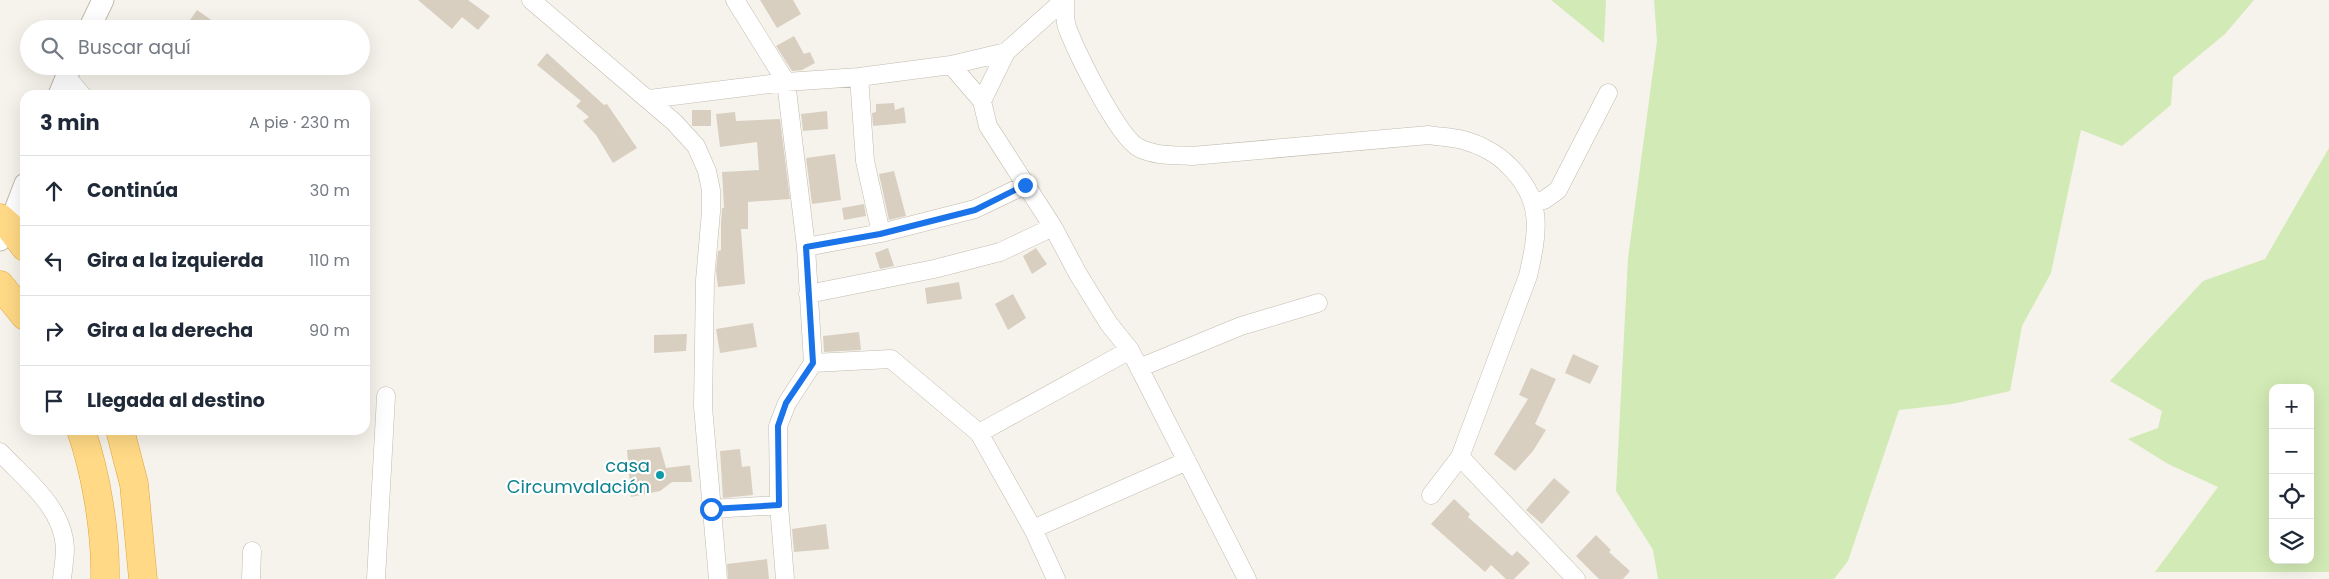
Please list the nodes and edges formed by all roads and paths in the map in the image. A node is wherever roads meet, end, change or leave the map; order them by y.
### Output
1 (103, 0) edge
2 (531, 0) edge
3 (735, 0) edge
4 (1065, 0) edge
5 (93, 20) edge
6 (1006, 52) junction
7 (951, 65) junction
8 (859, 77) junction
9 (66, 79) edge
10 (786, 82) junction
11 (77, 90) edge
12 (1608, 94) dead end
13 (649, 99) junction
14 (982, 101) junction
15 (1025, 185) junction
16 (20, 199) edge
17 (1533, 202) junction
18 (1054, 227) junction
19 (9, 233) edge
20 (880, 234) junction
21 (806, 247) junction
22 (0, 285) edge
23 (808, 294) junction
24 (1318, 303) dead end
25 (20, 310) edge
26 (1130, 350) junction
27 (813, 363) junction
28 (1139, 368) junction
29 (386, 396) dead end
30 (979, 433) junction
31 (83, 435) edge
32 (121, 435) edge
33 (0, 452) edge
34 (1460, 457) junction
35 (1187, 461) junction
36 (1431, 495) dead end
37 (779, 505) junction
38 (711, 509) junction
39 (1033, 529) junction
40 (252, 551) dead end
41 (62, 579) edge
42 (106, 579) edge
43 (143, 579) edge
44 (251, 579) edge
45 (376, 579) edge
46 (718, 579) edge
47 (785, 579) edge
48 (1056, 579) edge
49 (1247, 579) edge
50 (1576, 579) edge

1 - 5 street
2 - 13 street
3 - 10 street
4 - 6 street
4 - 17 street
6 - 7 street
6 - 14 street
7 - 8 street
7 - 14 street
8 - 10 street
8 - 20 street
9 - 11 street
10 - 13 street
10 - 21 street
12 - 17 street
13 - 38 street
14 - 15 street
15 - 18 street
15 - 20 street
16 - 19 street
17 - 34 street
18 - 23 street
18 - 26 street
20 - 21 street
21 - 23 street
22 - 25 highway
23 - 27 street
24 - 28 street
26 - 28 street
26 - 30 street
27 - 30 street
27 - 37 street
28 - 35 street
29 - 45 street
30 - 39 street
31 - 42 highway
32 - 43 highway
33 - 41 street
34 - 36 street
34 - 50 street
35 - 39 street
35 - 49 street
37 - 38 street
37 - 47 street
38 - 46 street
39 - 48 street
40 - 44 street

